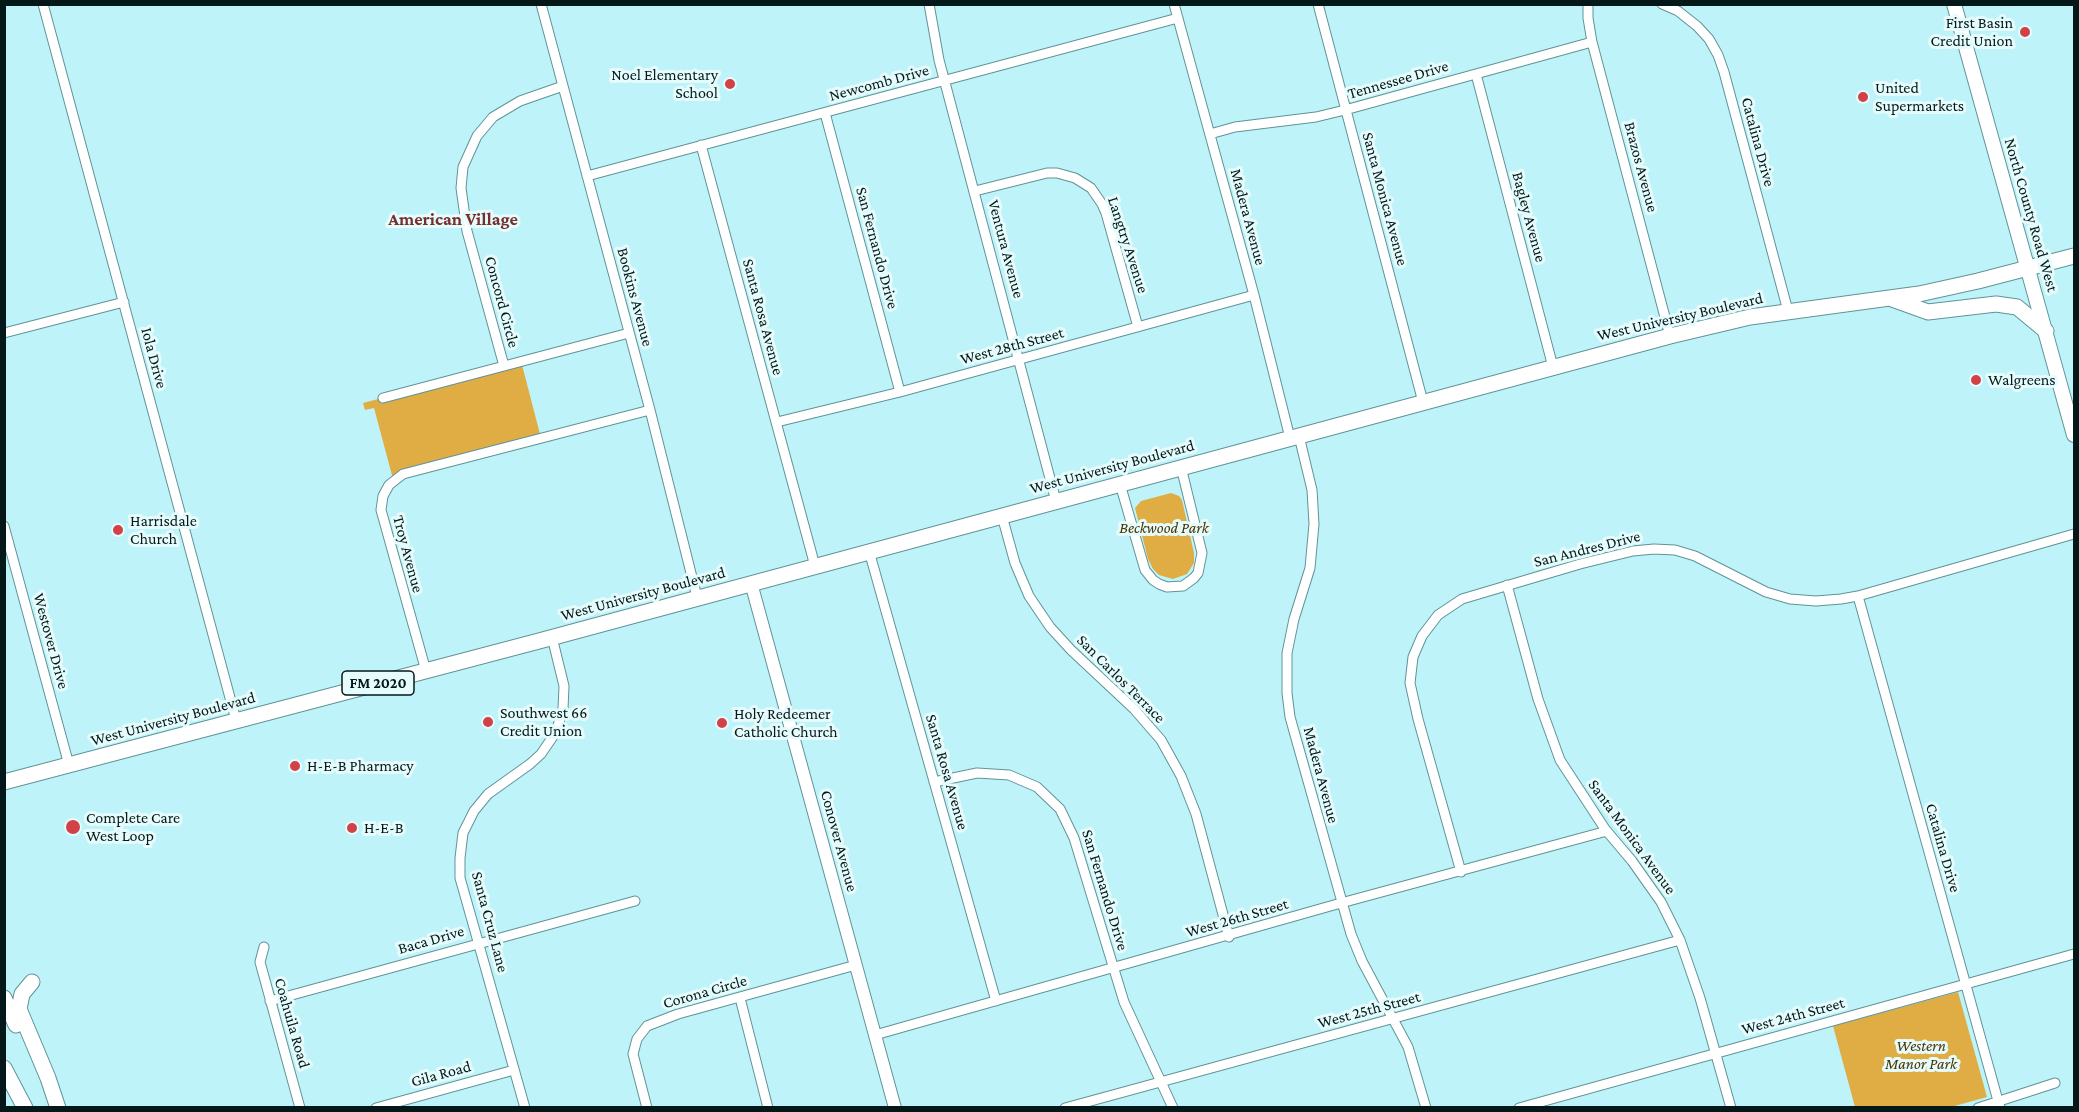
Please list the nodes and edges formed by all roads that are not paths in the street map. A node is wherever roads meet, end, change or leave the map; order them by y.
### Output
1 (43, 4) edge
2 (541, 4) edge
3 (929, 4) edge
4 (1174, 4) edge
5 (1318, 4) edge
6 (1588, 4) edge
7 (1662, 4) edge
8 (1954, 4) edge
9 (1178, 18) junction
10 (1592, 42) junction
11 (1476, 74) junction
12 (945, 80) junction
13 (563, 86) junction
14 (1345, 110) junction
15 (825, 112) junction
16 (1210, 134) junction
17 (701, 145) junction
18 (587, 176) junction
19 (975, 191) junction
20 (2074, 256) edge
21 (2029, 268) junction
22 (1254, 296) junction
23 (1890, 297) junction
24 (124, 302) junction
25 (1788, 311) junction
26 (1138, 327) junction
27 (2046, 331) junction
28 (4, 333) edge
29 (629, 333) junction
30 (1670, 336) junction
31 (1020, 359) junction
32 (504, 366) junction
33 (1553, 368) junction
34 (900, 392) junction
35 (383, 398) dead end
36 (1423, 402) junction
37 (2070, 402) edge
38 (650, 410) junction
39 (777, 422) junction
40 (2074, 435) edge
41 (1295, 437) junction
42 (1181, 467) junction
43 (1120, 484) junction
44 (1056, 501) junction
45 (1002, 516) junction
46 (4, 526) edge
47 (2074, 534) edge
48 (869, 551) junction
49 (815, 566) junction
50 (751, 583) junction
51 (1507, 585) junction
52 (1858, 596) junction
53 (697, 597) junction
54 (552, 637) junction
55 (426, 671) junction
56 (236, 720) junction
57 (69, 765) junction
58 (4, 782) edge
59 (934, 782) junction
60 (1607, 831) junction
61 (1461, 872) junction
62 (635, 901) dead end
63 (1341, 903) junction
64 (1229, 937) junction
65 (1680, 940) junction
66 (479, 943) junction
67 (264, 947) dead end
68 (2074, 954) edge
69 (856, 965) junction
70 (1113, 969) junction
71 (32, 982) dead end
72 (1966, 984) junction
73 (4, 998) edge
74 (740, 998) junction
75 (270, 1001) junction
76 (996, 1001) junction
77 (1394, 1018) junction
78 (875, 1035) junction
79 (1716, 1053) junction
80 (4, 1068) edge
81 (514, 1070) junction
82 (1162, 1082) junction
83 (2055, 1083) dead end
84 (1999, 1105) edge
85 (25, 1107) edge
86 (52, 1107) edge
87 (58, 1107) edge
88 (300, 1107) edge
89 (376, 1107) edge
90 (525, 1107) edge
91 (647, 1107) edge
92 (768, 1107) edge
93 (895, 1107) edge
94 (1065, 1107) edge
95 (1173, 1107) edge
96 (1426, 1107) edge
97 (1519, 1107) edge
98 (1731, 1107) edge
99 (1978, 1107) edge

1 - 24 street, Iola Drive
2 - 13 street, Bookins Avenue
3 - 12 street, Ventura Avenue
4 - 9 street, Madera Avenue
5 - 14 street, Santa Monica Avenue
6 - 10 street, Brazos Avenue
7 - 25 street, Catalina Drive
8 - 21 main road, North County Road West
9 - 12 street, Newcomb Drive
9 - 16 street, Madera Avenue
10 - 11 street, Tennessee Drive
10 - 30 street, Brazos Avenue
11 - 14 street, Tennessee Drive
11 - 33 street, Bagley Avenue
12 - 15 street, Newcomb Drive
12 - 19 street, Ventura Avenue
13 - 18 street, Bookins Avenue
13 - 32 street, Concord Circle
14 - 16 street, Tennessee Drive
14 - 36 street, Santa Monica Avenue
15 - 17 street, Newcomb Drive
15 - 34 street, San Fernando Drive
16 - 22 street, Madera Avenue
17 - 18 street, Newcomb Drive
17 - 39 street, Santa Rosa Avenue
18 - 29 street, Bookins Avenue
19 - 26 street, Langtry Avenue
19 - 31 street, Ventura Avenue
20 - 21 main road, West University Boulevard
21 - 23 main road, West University Boulevard
21 - 27 main road, North County Road West
22 - 26 street, West 28th Street
22 - 41 street, Madera Avenue
23 - 25 main road, West University Boulevard
23 - 27 main road
24 - 28 street
24 - 56 street, Iola Drive
25 - 30 main road, West University Boulevard
26 - 31 street, West 28th Street
27 - 37 main road, North County Road West
29 - 32 street
29 - 38 street, Bookins Avenue
30 - 33 main road, West University Boulevard
31 - 34 street, West 28th Street
31 - 44 street, Ventura Avenue
32 - 35 street
33 - 36 main road, West University Boulevard
34 - 39 street, West 28th Street
36 - 41 main road, West University Boulevard
37 - 40 main road, North County Road West
38 - 53 street, Bookins Avenue
38 - 55 street, Troy Avenue
39 - 49 street, Santa Rosa Avenue
41 - 42 main road, West University Boulevard
41 - 63 street, Madera Avenue
42 - 43 main road, West University Boulevard
42 - 43 street
43 - 44 main road, West University Boulevard
44 - 45 main road, West University Boulevard
45 - 48 main road, West University Boulevard
45 - 64 street, San Carlos Terrace
46 - 57 street, Westover Drive
47 - 52 street, San Andres Drive
48 - 49 main road, West University Boulevard
48 - 59 street, Santa Rosa Avenue
49 - 50 main road, West University Boulevard
50 - 53 main road, West University Boulevard / FM 2020
50 - 69 street, Conover Avenue
51 - 52 street, San Andres Drive
51 - 60 street, Santa Monica Avenue
51 - 61 street, San Andres Drive
52 - 72 street, Catalina Drive
53 - 54 main road, West University Boulevard / FM 2020
54 - 55 main road, West University Boulevard / FM 2020
54 - 66 street, Santa Cruz Lane
55 - 56 main road, West University Boulevard / FM 2020
56 - 57 main road, West University Boulevard / FM 2020
57 - 58 main road, West University Boulevard / FM 2020
59 - 70 street, San Fernando Drive
59 - 76 street, Santa Rosa Avenue
60 - 61 street, West 26th Street
60 - 65 street, Santa Monica Avenue
61 - 63 street, West 26th Street
62 - 66 street, Baca Drive
63 - 64 street, West 26th Street
63 - 77 street, Madera Avenue
64 - 70 street, West 26th Street
65 - 77 street, West 25th Street
65 - 79 street, Santa Monica Avenue
66 - 75 street, Baca Drive
66 - 81 street, Santa Cruz Lane
67 - 75 street, Coahuila Road
68 - 72 street, West 24th Street
69 - 74 street, Corona Circle
69 - 78 street, Conover Avenue
70 - 76 street, West 26th Street
70 - 82 street, San Fernando Drive
71 - 87 main road
72 - 79 street, West 24th Street
72 - 84 street, Catalina Drive
73 - 86 main road
74 - 91 street, Corona Circle
74 - 92 street
75 - 88 street, Coahuila Road
76 - 78 street, West 26th Street
77 - 82 street, West 25th Street
77 - 96 street, Madera Avenue
78 - 93 street, Conover Avenue
79 - 97 street, West 24th Street
79 - 98 street, Santa Monica Avenue
80 - 85 main road
81 - 89 street, Gila Road
81 - 90 street, Santa Cruz Lane
82 - 94 street, West 25th Street
82 - 95 street, San Fernando Drive
83 - 84 street
84 - 99 street

